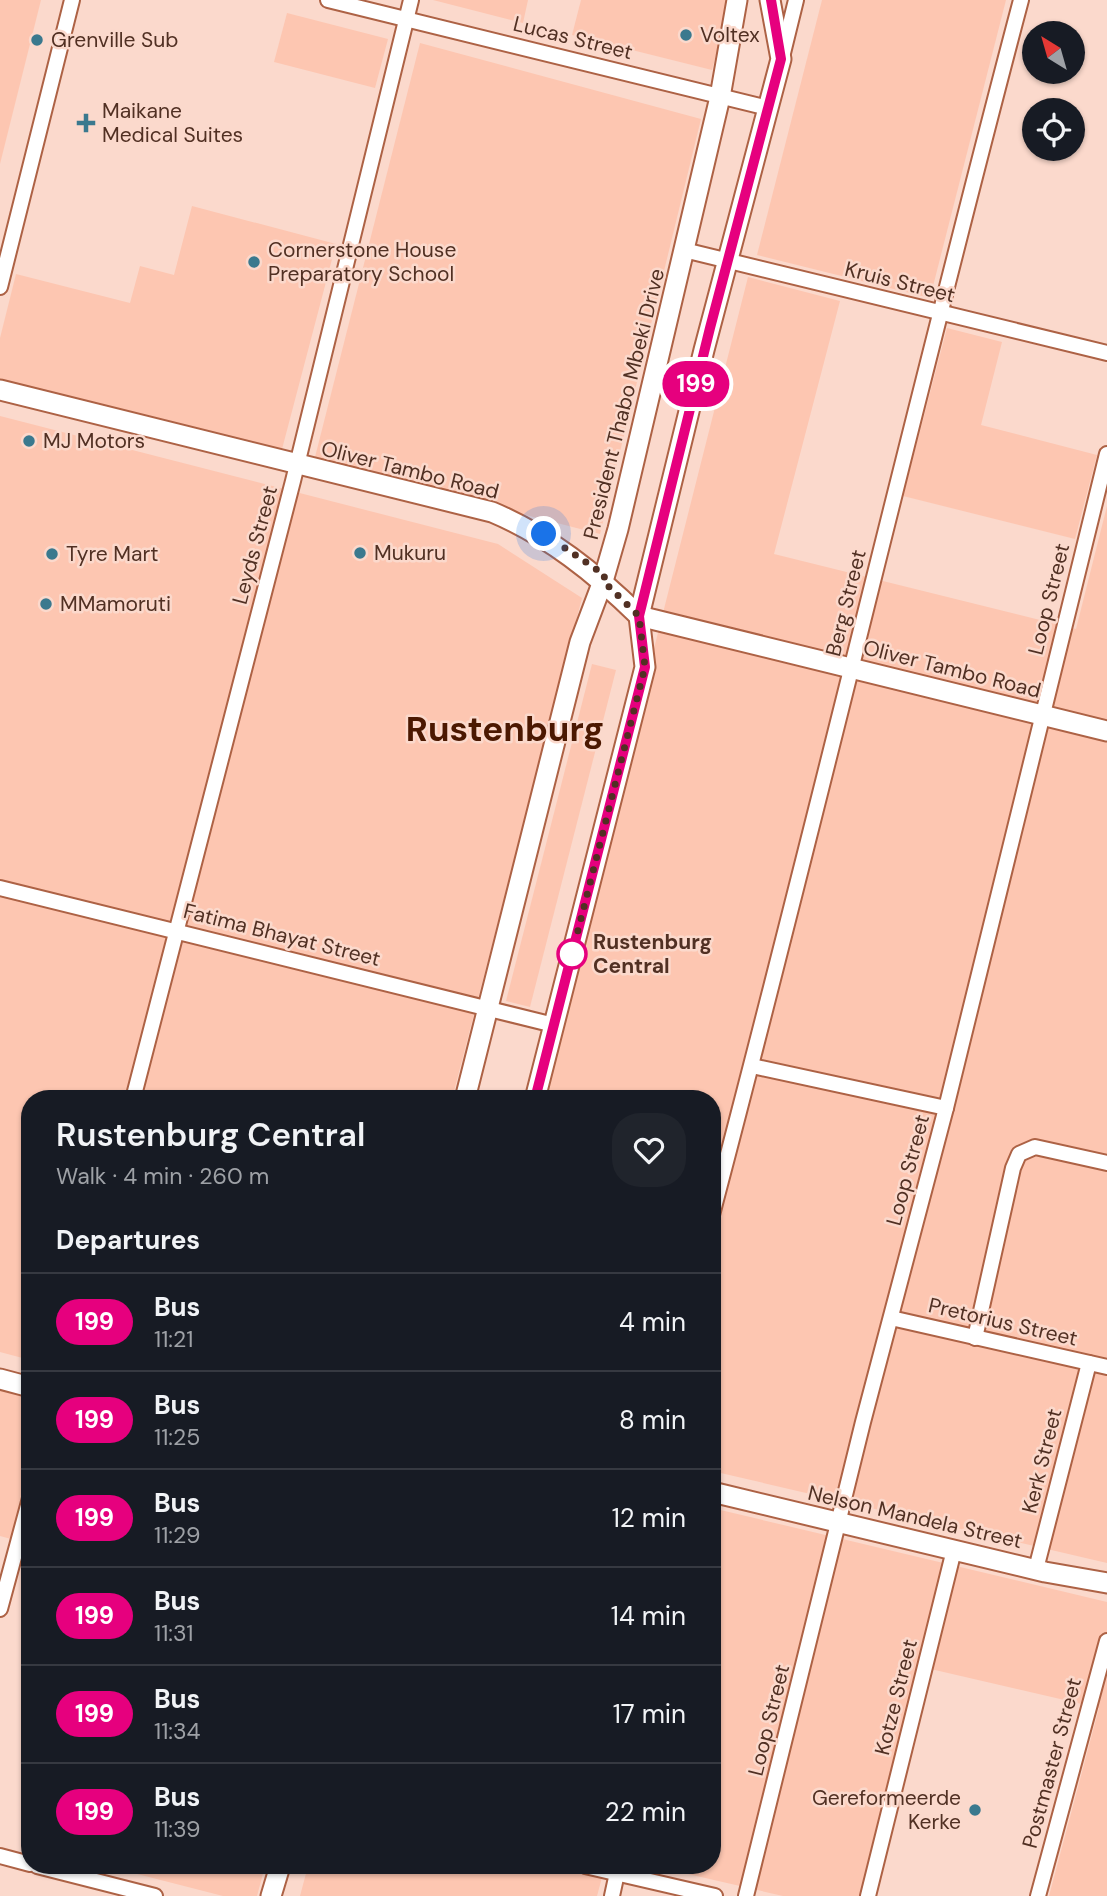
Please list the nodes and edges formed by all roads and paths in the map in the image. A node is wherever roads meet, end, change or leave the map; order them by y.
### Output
1 (72, 0) edge
2 (328, 0) edge
3 (411, 0) edge
4 (737, 0) edge
5 (771, 0) edge
6 (796, 0) edge
7 (1021, 0) edge
8 (406, 19) junction
9 (781, 59) junction
10 (720, 97) junction
11 (768, 108) junction
12 (684, 250) junction
13 (727, 262) junction
14 (0, 287) edge
15 (938, 313) junction
16 (1107, 353) edge
17 (0, 390) edge
18 (1107, 454) edge
19 (297, 464) junction
20 (604, 578) junction
21 (639, 616) junction
22 (852, 667) junction
23 (1041, 714) junction
24 (1107, 731) edge
25 (0, 888) edge
26 (176, 931) junction
27 (488, 1008) junction
28 (554, 1024) junction
29 (752, 1066) junction
30 (135, 1090) edge
31 (467, 1090) edge
32 (537, 1090) edge
33 (946, 1108) junction
34 (1107, 1164) edge
35 (721, 1181) edge
36 (891, 1318) junction
37 (975, 1338) junction
38 (1089, 1363) junction
39 (1107, 1367) edge
40 (0, 1379) edge
41 (21, 1385) edge
42 (721, 1494) edge
43 (839, 1523) junction
44 (21, 1531) edge
45 (954, 1550) junction
46 (1036, 1569) junction
47 (1107, 1583) edge
48 (0, 1609) edge
49 (1107, 1641) edge
50 (0, 1856) edge
51 (21, 1862) edge
52 (68, 1874) edge
53 (278, 1874) edge
54 (617, 1874) edge
55 (621, 1874) edge
56 (155, 1896) edge
57 (271, 1896) edge
58 (612, 1896) edge
59 (715, 1896) edge
60 (746, 1896) edge
61 (868, 1896) edge
62 (1038, 1896) edge

1 - 14 street
2 - 8 street, Lucas Street
3 - 8 street, Leyds Street
4 - 10 street, President Thabo Mbeki Drive
5 - 9 street
6 - 9 street
7 - 15 street, Berg Street
8 - 10 street, Lucas Street
8 - 19 street, Leyds Street
9 - 11 street
10 - 11 street, Lucas Street
10 - 12 street, President Thabo Mbeki Drive
11 - 13 street
12 - 13 street, Kruis Street
12 - 20 street, President Thabo Mbeki Drive
13 - 15 street, Kruis Street
13 - 21 street
15 - 16 street, Kruis Street
15 - 22 street, Berg Street
17 - 19 street, Oliver Tambo Road
18 - 23 street, Loop Street
19 - 20 street, Oliver Tambo Road
19 - 26 street, Leyds Street
20 - 21 street, Oliver Tambo Road
20 - 27 street, President Thabo Mbeki Drive
21 - 22 street, Oliver Tambo Road
21 - 28 street
22 - 23 street, Oliver Tambo Road
22 - 29 street, Berg Street
23 - 24 street, Oliver Tambo Road
23 - 33 street, Loop Street
25 - 26 street, Fatima Bhayat Street
26 - 27 street, Fatima Bhayat Street
26 - 30 street, Leyds Street
27 - 28 street, Fatima Bhayat Street
27 - 31 street, President Thabo Mbeki Drive
28 - 32 street
29 - 33 street
29 - 35 street, Berg Street
33 - 36 street, Loop Street
34 - 37 street
36 - 37 street, Pretorius Street
36 - 43 street, Loop Street
37 - 38 street, Pretorius Street
38 - 39 street, Pretorius Street
38 - 46 street, Kerk Street
40 - 41 street
42 - 43 street, Nelson Mandela Street
43 - 45 street, Nelson Mandela Street
43 - 60 street, Loop Street
44 - 48 street
45 - 46 street, Nelson Mandela Street
45 - 61 street, Kotze Street
46 - 47 street, Nelson Mandela Street
49 - 62 street, Postmaster Street
50 - 51 street
52 - 56 street
53 - 57 street
54 - 58 street
55 - 59 street

